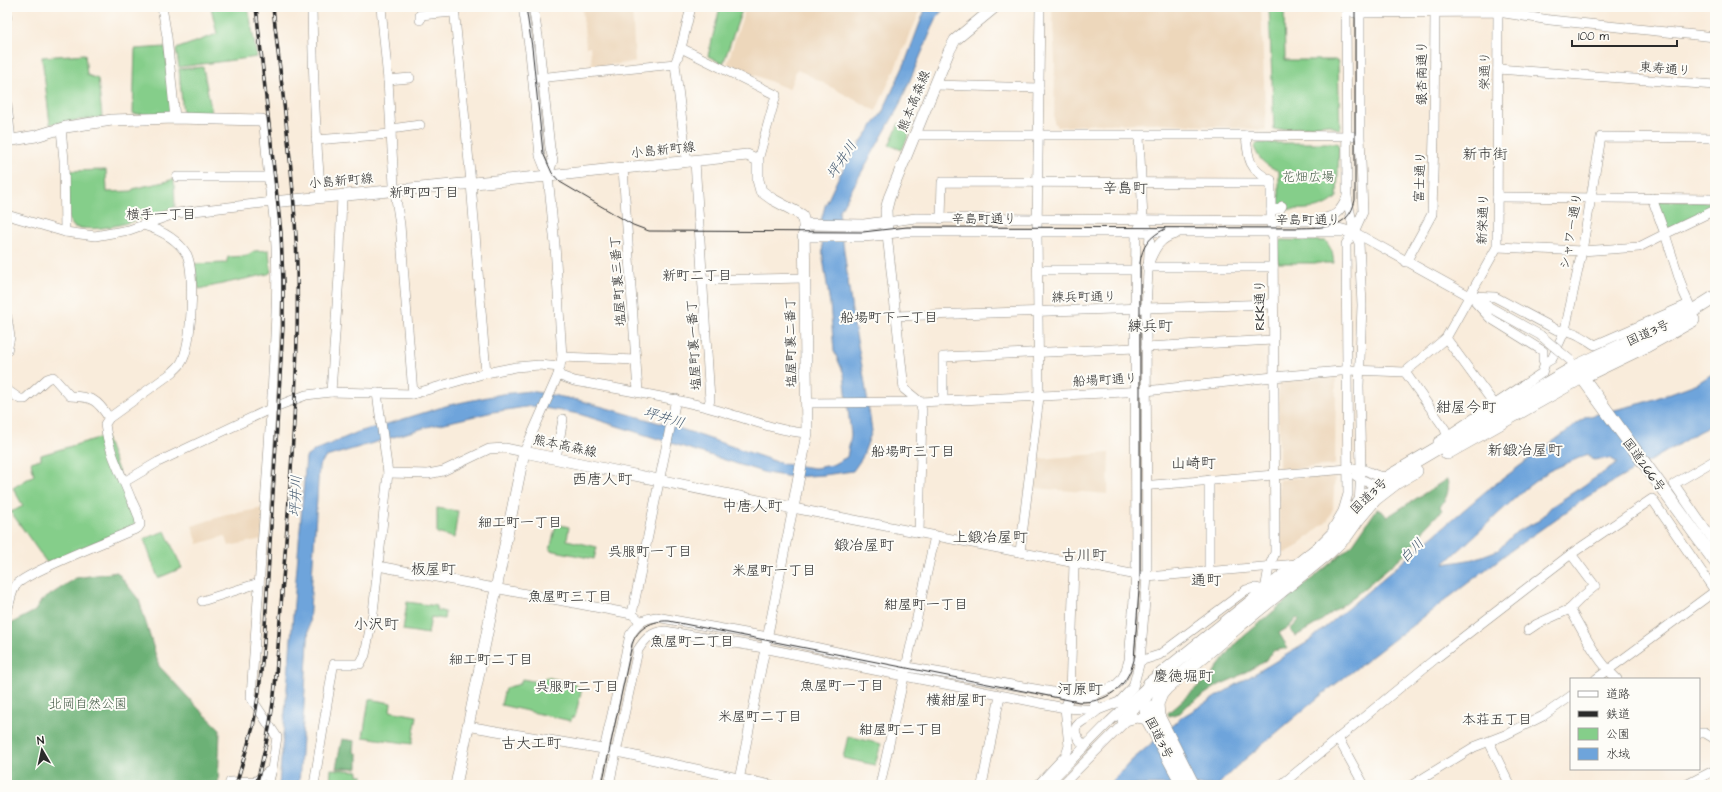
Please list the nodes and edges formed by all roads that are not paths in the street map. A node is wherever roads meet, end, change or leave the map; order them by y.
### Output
1 (7, 7) edge
2 (162, 7) edge
3 (312, 7) edge
4 (381, 7) edge
5 (523, 7) edge
6 (533, 7) edge
7 (691, 7) edge
8 (996, 7) edge
9 (1040, 7) edge
10 (454, 9) edge
11 (1346, 10) edge
12 (1360, 10) edge
13 (1435, 10) edge
14 (1498, 10) edge
15 (7, 17) edge
16 (420, 20) dead end
17 (1715, 37) edge
18 (681, 48) junction
19 (675, 64) junction
20 (1498, 69) junction
21 (543, 77) junction
22 (410, 78) dead end
23 (532, 78) junction
24 (388, 80) junction
25 (936, 85) junction
26 (1715, 85) edge
27 (1040, 88) junction
28 (7, 105) edge
29 (175, 118) junction
30 (420, 125) dead end
31 (61, 129) junction
32 (391, 131) junction
33 (915, 135) junction
34 (1246, 135) junction
35 (1434, 135) joint
36 (1496, 135) joint
37 (1039, 136) junction
38 (1139, 136) junction
39 (1347, 136) junction
40 (1360, 136) junction
41 (1715, 138) edge
42 (316, 140) junction
43 (9, 141) edge
44 (758, 160) junction
45 (691, 161) junction
46 (623, 168) junction
47 (548, 176) junction
48 (177, 177) dead end
49 (269, 177) junction
50 (1038, 182) junction
51 (1271, 182) junction
52 (471, 183) junction
53 (1141, 183) junction
54 (396, 190) junction
55 (342, 196) junction
56 (321, 197) junction
57 (1347, 197) junction
58 (1497, 197) junction
59 (1590, 197) junction
60 (1652, 198) junction
61 (1715, 199) edge
62 (272, 202) junction
63 (1282, 206) dead end
64 (1271, 210) junction
65 (1715, 210) edge
66 (7, 215) edge
67 (1038, 218) junction
68 (941, 219) junction
69 (1143, 220) junction
70 (1271, 221) junction
71 (1313, 221) junction
72 (886, 222) junction
73 (804, 224) junction
74 (143, 225) junction
75 (818, 231) junction
76 (863, 231) junction
77 (65, 232) junction
78 (1037, 232) junction
79 (1185, 232) junction
80 (1354, 232) junction
81 (1136, 233) junction
82 (1150, 233) junction
83 (1273, 233) junction
84 (887, 234) junction
85 (1665, 234) junction
86 (803, 236) junction
87 (1496, 247) junction
88 (1582, 251) junction
89 (1406, 262) junction
90 (1147, 267) junction
91 (1273, 267) junction
92 (1038, 270) junction
93 (1136, 270) junction
94 (804, 278) junction
95 (703, 280) junction
96 (1469, 296) junction
97 (1273, 304) junction
98 (1714, 305) edge
99 (1135, 309) junction
100 (1146, 309) junction
101 (1038, 311) junction
102 (896, 316) junction
103 (7, 317) edge
104 (1565, 330) junction
105 (1446, 338) junction
106 (1273, 340) junction
107 (1146, 347) junction
108 (1135, 348) junction
109 (7, 351) edge
110 (1038, 353) junction
111 (562, 357) junction
112 (636, 360) junction
113 (1546, 363) junction
114 (1576, 368) junction
115 (1360, 370) junction
116 (559, 371) junction
117 (1342, 371) junction
118 (1405, 372) junction
119 (486, 373) junction
120 (1273, 377) junction
121 (7, 390) edge
122 (1135, 391) junction
123 (1146, 391) junction
124 (331, 392) junction
125 (638, 392) junction
126 (377, 393) junction
127 (413, 394) junction
128 (1039, 397) junction
129 (676, 399) junction
130 (943, 401) junction
131 (920, 402) junction
132 (806, 403) junction
133 (1495, 405) junction
134 (708, 407) junction
135 (272, 408) junction
136 (109, 418) junction
137 (564, 419) dead end
138 (807, 433) junction
139 (1448, 439) junction
140 (524, 452) junction
141 (556, 458) junction
142 (1715, 460) edge
143 (1348, 469) junction
144 (1361, 469) junction
145 (388, 474) junction
146 (1274, 475) junction
147 (1360, 479) junction
148 (1393, 479) junction
149 (659, 480) junction
150 (1209, 480) junction
151 (124, 482) junction
152 (1147, 485) junction
153 (1379, 485) junction
154 (1136, 486) junction
155 (1359, 503) junction
156 (793, 508) junction
157 (1358, 519) junction
158 (919, 533) junction
159 (935, 536) junction
160 (1715, 543) edge
161 (1321, 546) junction
162 (1020, 552) junction
163 (1571, 554) junction
164 (1715, 561) edge
165 (1074, 563) junction
166 (1297, 564) junction
167 (378, 566) junction
168 (1269, 567) junction
169 (1209, 572) junction
170 (1136, 575) junction
171 (1147, 577) junction
172 (259, 583) junction
173 (497, 588) junction
174 (1265, 590) junction
175 (1715, 591) edge
176 (202, 601) dead end
177 (1570, 609) junction
178 (7, 611) edge
179 (632, 614) junction
180 (640, 621) junction
181 (1528, 630) dead end
182 (768, 637) junction
183 (766, 648) junction
184 (1130, 660) junction
185 (1140, 662) junction
186 (907, 667) junction
187 (1608, 671) junction
188 (905, 677) junction
189 (1598, 678) edge
190 (1616, 678) edge
191 (1149, 684) junction
192 (1070, 695) junction
193 (1000, 696) junction
194 (1092, 696) junction
195 (1570, 697) edge
196 (1065, 708) junction
197 (1098, 710) junction
198 (1148, 711) junction
199 (1110, 721) junction
200 (467, 726) junction
201 (1116, 729) junction
202 (1700, 733) edge
203 (1338, 738) junction
204 (1715, 738) edge
205 (1488, 742) junction
206 (1085, 747) junction
207 (603, 750) junction
208 (615, 752) junction
209 (272, 769) junction
210 (1715, 770) edge
211 (739, 782) edge
212 (229, 785) edge
213 (268, 785) edge
214 (314, 785) edge
215 (456, 785) edge
216 (596, 785) edge
217 (609, 785) edge
218 (771, 785) edge
219 (880, 785) edge
220 (982, 785) edge
221 (1038, 785) edge
222 (1047, 785) edge
223 (1062, 785) edge
224 (1183, 785) edge
225 (1194, 785) edge
226 (1281, 785) edge
227 (1364, 785) edge
228 (1412, 785) edge
229 (1510, 785) edge
230 (1686, 785) edge

1 - 15 street
2 - 29 street
3 - 42 street
4 - 24 street
5 - 23 street
6 - 21 street
7 - 18 street
8 - 25 main road, 熊本高森線
9 - 27 street
10 - 16 street
10 - 52 street
11 - 12 street
11 - 39 street
12 - 13 street
12 - 40 street
13 - 14 street
13 - 35 street, 銀杏南通り
14 - 17 street
14 - 20 street, 栄通り
18 - 19 street
18 - 44 street
19 - 21 street
19 - 45 street, 塩屋町裏一番丁
20 - 26 street, 東寿通り
20 - 36 street, 栄通り
21 - 23 street
21 - 47 street
22 - 24 street
23 - 47 street
24 - 32 street
25 - 27 street
25 - 33 main road, 熊本高森線
27 - 37 street
28 - 43 street
29 - 31 main road
29 - 49 main road
30 - 32 street
31 - 43 main road
31 - 77 street
32 - 42 street
32 - 54 street
33 - 37 street
33 - 72 main road, 熊本高森線
34 - 38 street
34 - 39 street
34 - 51 street
35 - 89 street, 富士通り
36 - 58 street, 新栄通り
37 - 38 street
37 - 50 street
38 - 53 street
39 - 40 street
39 - 57 street
40 - 80 street
41 - 59 street, シャワー通り
42 - 56 street
44 - 45 main road, 小島新町線
44 - 73 main road
45 - 46 main road, 小島新町線
45 - 95 street, 塩屋町裏一番丁
46 - 47 main road, 小島新町線
46 - 112 street, 塩屋町裏三番丁
47 - 52 main road, 小島新町線
47 - 111 street
48 - 49 street
49 - 62 main road
50 - 53 street
50 - 67 street
50 - 68 street
51 - 53 street
51 - 64 street, RKK通り
52 - 54 main road, 小島新町線
52 - 119 street
53 - 69 street
54 - 55 main road, 小島新町線
54 - 127 street
55 - 56 main road, 小島新町線
55 - 124 street
56 - 62 main road, 小島新町線
57 - 71 street
57 - 80 street
58 - 59 street
58 - 87 street, 新栄通り
59 - 60 street
59 - 88 street, シャワー通り
60 - 61 street
60 - 85 street
62 - 74 street
62 - 135 street
63 - 64 street
64 - 70 street, RKK通り
65 - 85 street
66 - 77 street
67 - 68 street, 辛島町通り
67 - 69 street, 辛島町通り
67 - 78 street
68 - 72 street, 辛島町通り
69 - 70 street, 辛島町通り
69 - 81 street
69 - 82 street
70 - 71 street, 辛島町通り
70 - 83 street, RKK通り
71 - 80 street, 辛島町通り
72 - 76 main road
72 - 84 main road, 熊本高森線
73 - 75 main road
73 - 86 main road, 塩屋町裏二番丁
74 - 77 street
74 - 136 street
75 - 76 main road
75 - 86 main road
76 - 84 main road
78 - 81 street, 辛島町通り
78 - 84 street, 辛島町通り
78 - 92 street
79 - 82 street, 辛島町通り
79 - 83 street, 辛島町通り
79 - 90 street
80 - 83 street, 辛島町通り
80 - 89 street
80 - 115 street
80 - 117 street
81 - 82 street, 辛島町通り
81 - 93 street
82 - 90 street
83 - 91 street, RKK通り
84 - 102 street
85 - 88 street
85 - 104 street
86 - 94 main road, 塩屋町裏二番丁
87 - 88 street
87 - 96 street, 新栄通り
88 - 104 street, シャワー通り
89 - 96 street
90 - 91 street
90 - 100 street
91 - 97 street, RKK通り
92 - 93 street
92 - 101 street
93 - 99 street
94 - 95 street
94 - 132 main road, 塩屋町裏二番丁
95 - 134 street, 塩屋町裏一番丁
96 - 104 street
96 - 105 street, 新栄通り
96 - 113 street
96 - 114 street, bridge
97 - 100 street, 練兵町通り
97 - 106 street, RKK通り
98 - 114 highway, 国道3号
99 - 100 street, 練兵町通り
99 - 101 street, 練兵町通り
99 - 108 street
100 - 107 street
101 - 102 street, 練兵町通り
101 - 110 street
102 - 131 street
103 - 109 street
104 - 113 street, シャワー通り
105 - 118 street
105 - 133 street
106 - 107 street
106 - 120 street, RKK通り
107 - 123 street
108 - 110 street
108 - 122 street
110 - 128 street
110 - 130 street
111 - 112 street
111 - 116 street
112 - 125 street, 塩屋町裏三番丁
113 - 133 street, シャワー通り
114 - 139 highway, 国道3号
114 - 148 highway, 国道3号
114 - 164 highway, 国道266号
115 - 117 street, 船場町通り
115 - 118 street, 船場町通り
115 - 144 street
116 - 119 street
116 - 125 street
116 - 140 street
117 - 120 street, 船場町通り
117 - 143 street
118 - 139 street
119 - 127 street
120 - 123 street, 船場町通り
120 - 146 street, RKK通り
121 - 136 street
122 - 123 street, 船場町通り
122 - 128 street, 船場町通り
122 - 154 street
123 - 152 street
124 - 126 street
124 - 135 street
125 - 129 street
126 - 127 street
126 - 145 street
128 - 130 street, 船場町通り
128 - 162 street
129 - 134 street
129 - 149 street
130 - 131 street, 船場町通り
131 - 132 street, 船場町通り
131 - 158 street
132 - 138 main road, 塩屋町裏二番丁
133 - 139 street, シャワー通り
134 - 138 street
135 - 151 street
135 - 172 street
136 - 151 street
137 - 141 street
138 - 156 main road, 塩屋町裏二番丁
139 - 148 highway, 国道3号
140 - 141 main road, 熊本高森線
140 - 145 street
140 - 173 main road, 熊本高森線
141 - 149 main road, 熊本高森線
142 - 160 street
143 - 144 street
143 - 146 street
143 - 147 street
143 - 161 street
144 - 147 street
144 - 148 street
145 - 167 street
146 - 150 street
146 - 168 street, RKK通り
147 - 153 street
147 - 155 street
148 - 153 highway, 国道3号
148 - 157 highway, 国道3号
149 - 156 main road, 熊本高森線
149 - 179 street
150 - 152 street
150 - 169 street
151 - 178 street
152 - 154 street
152 - 171 street
153 - 155 highway, 国道3号
154 - 170 street
155 - 157 street
155 - 161 highway, 国道3号
156 - 158 street
156 - 182 street
157 - 198 highway, 国道3号
158 - 159 street
159 - 162 street
159 - 186 street
161 - 166 highway, 国道3号
162 - 165 street
163 - 175 street
163 - 177 street
163 - 203 street
165 - 170 street
165 - 192 street
166 - 168 street
166 - 174 highway, 国道3号
167 - 173 street
167 - 214 street
168 - 169 street
168 - 174 street, RKK通り
169 - 171 street
170 - 171 street
170 - 184 street
171 - 185 street
172 - 176 street
172 - 209 street
173 - 179 street
173 - 200 main road, 熊本高森線
174 - 185 street
174 - 191 highway, 国道3号
175 - 187 street
177 - 181 street
177 - 187 street
179 - 180 street
180 - 182 street
180 - 207 street
182 - 183 street
182 - 186 street
183 - 188 street
183 - 208 street
183 - 211 street
184 - 185 street
184 - 194 street
185 - 197 street
186 - 188 street
186 - 192 street
187 - 189 street
187 - 190 street
188 - 193 street
188 - 219 street
191 - 198 highway, 国道3号
191 - 199 street
192 - 194 street
192 - 196 street
193 - 196 street
193 - 220 street
194 - 197 street
195 - 205 street
196 - 197 street
196 - 221 street
197 - 206 street
198 - 199 street
198 - 201 street
198 - 201 street
198 - 224 highway, 国道3号
198 - 225 highway, 国道3号
199 - 206 street
200 - 207 street
200 - 215 main road, 熊本高森線
201 - 223 street
202 - 204 street
203 - 226 street
203 - 227 street
205 - 228 street
205 - 229 street
206 - 222 street
207 - 208 street
207 - 216 street
208 - 211 street
208 - 217 street
209 - 212 street
209 - 213 street
210 - 230 street
211 - 218 street

